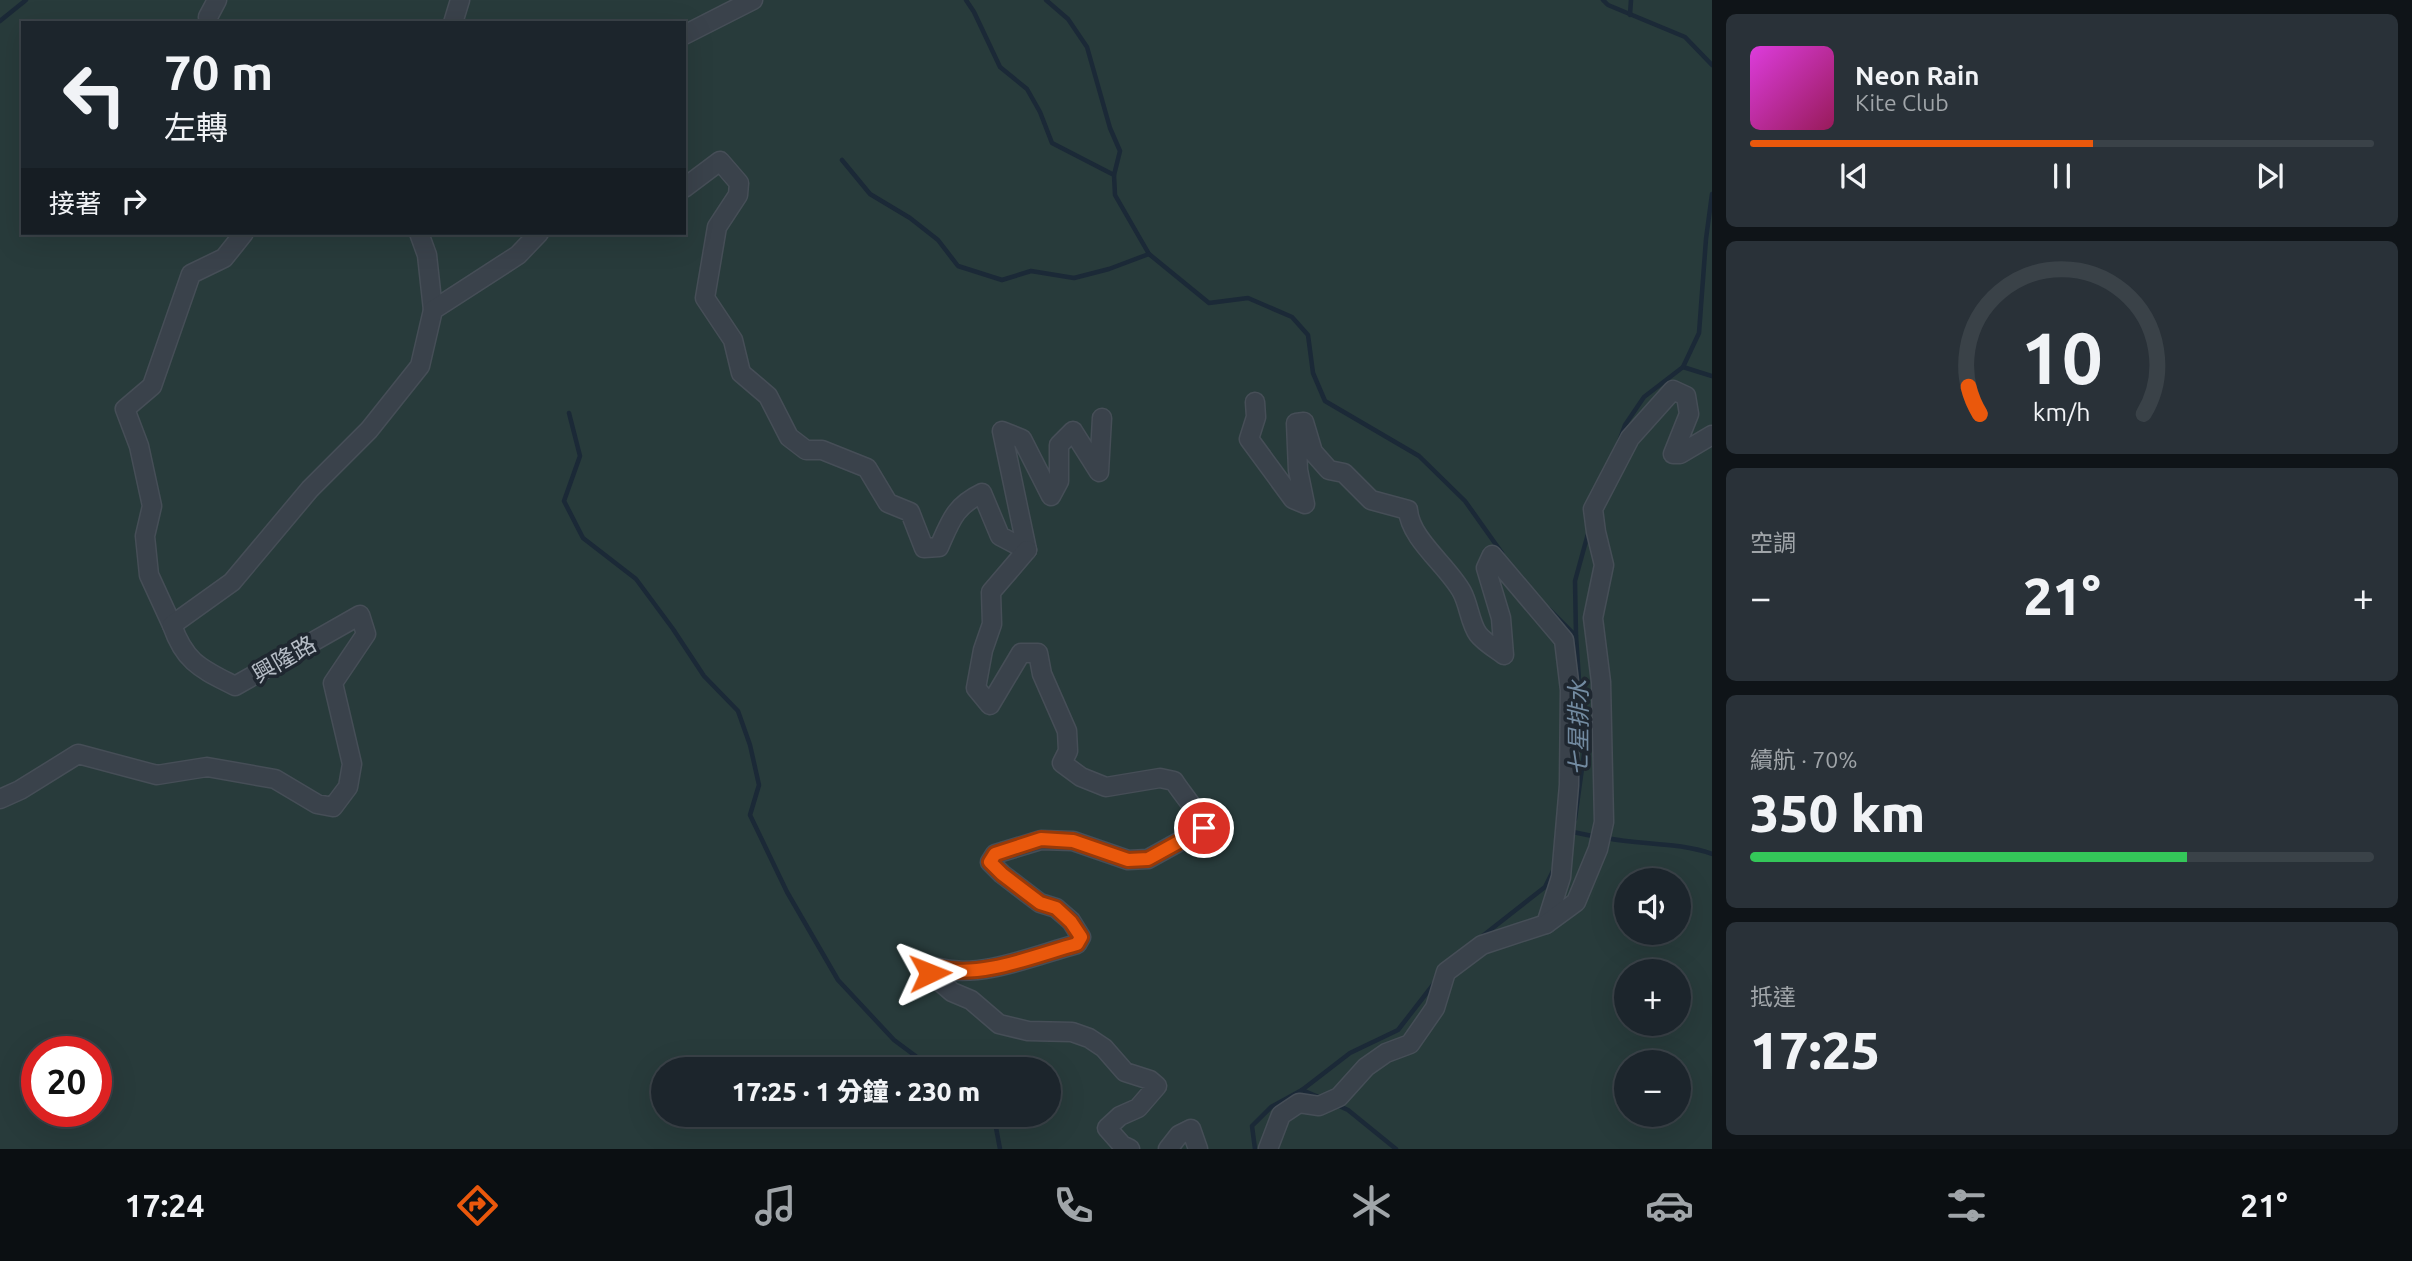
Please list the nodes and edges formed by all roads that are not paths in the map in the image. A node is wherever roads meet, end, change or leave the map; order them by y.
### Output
1 (217, 0) edge
2 (460, 0) edge
3 (752, 0) edge
4 (209, 21) edge
5 (454, 21) edge
6 (686, 34) edge
7 (686, 186) edge
8 (242, 235) edge
9 (420, 235) edge
10 (537, 235) edge
11 (433, 310) junction
12 (1255, 402) dead end
13 (1102, 418) dead end
14 (1712, 435) edge
15 (1027, 550) junction
16 (173, 625) junction
17 (0, 799) edge
18 (1546, 923) junction
19 (1130, 1149) edge
20 (1168, 1149) edge
21 (1198, 1149) edge
22 (1268, 1149) edge

1 - 4 street
2 - 5 street
3 - 6 street
7 - 15 street
8 - 16 street
9 - 11 street
10 - 11 street
11 - 16 street
12 - 18 street
13 - 15 street
14 - 18 street
15 - 19 street
16 - 17 street, 興隆路
18 - 22 street
20 - 21 street

